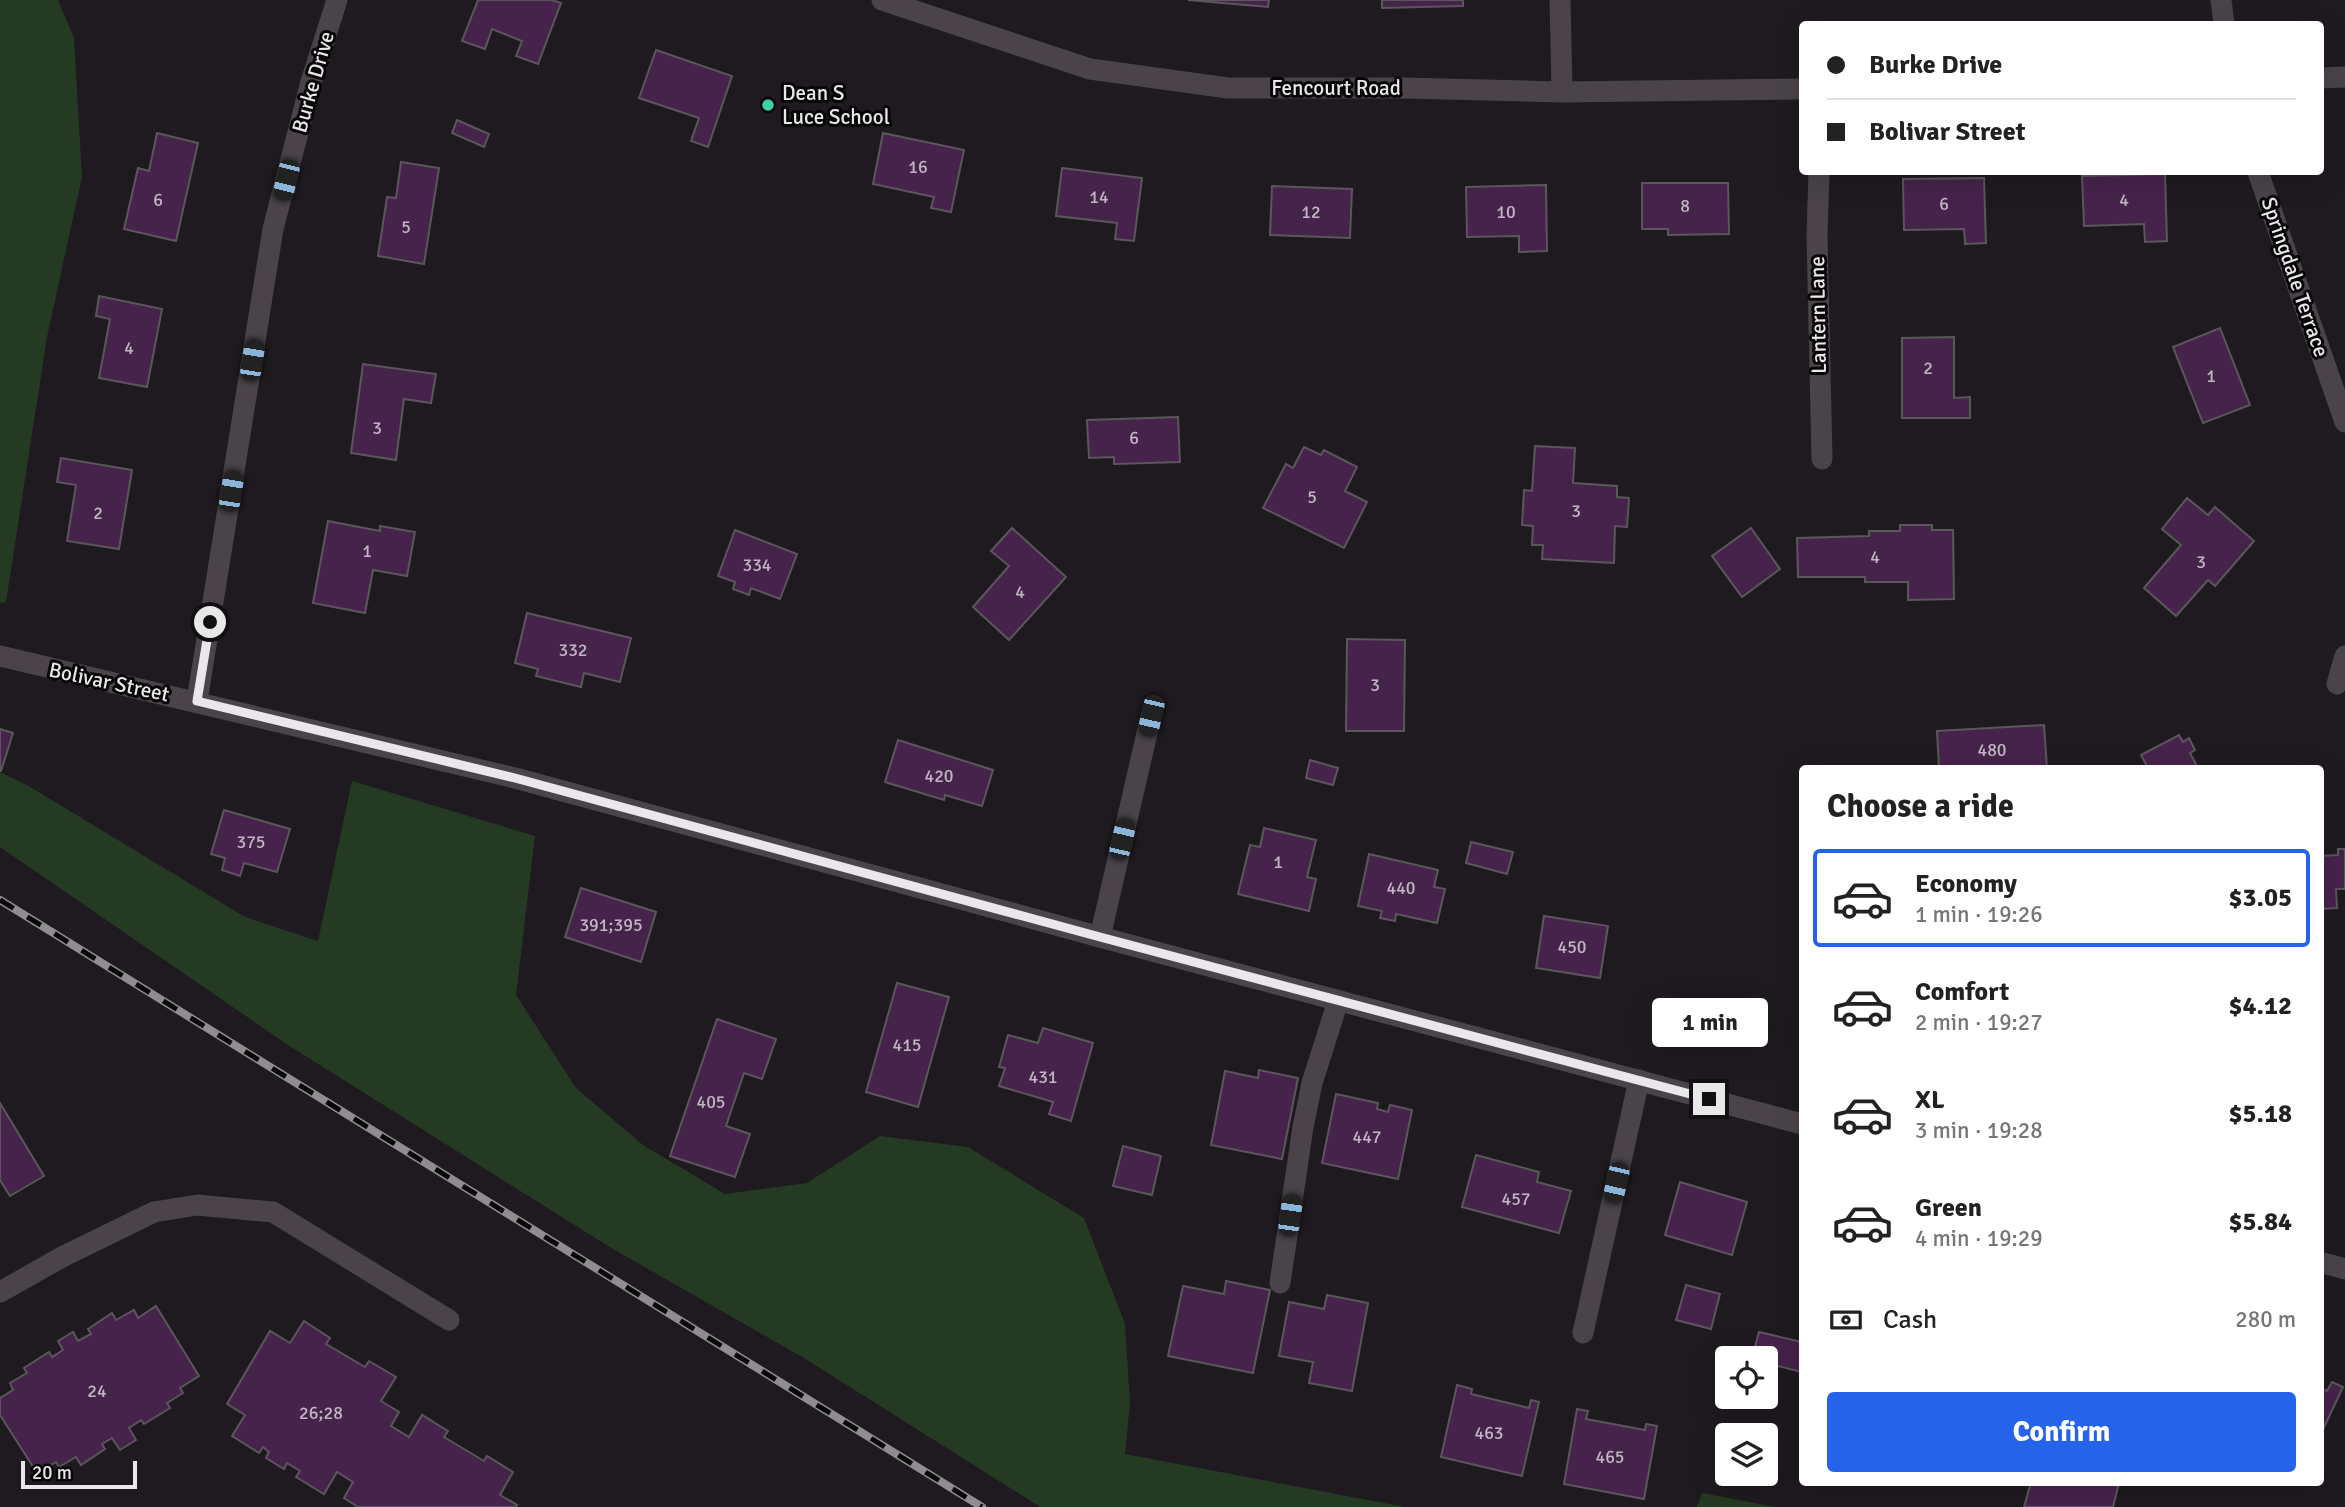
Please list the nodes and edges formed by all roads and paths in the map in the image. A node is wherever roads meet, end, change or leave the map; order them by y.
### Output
1 (337, 0) edge
2 (882, 0) edge
3 (1560, 0) edge
4 (2221, 0) edge
5 (2224, 21) edge
6 (2345, 77) edge
7 (2324, 78) edge
8 (1799, 89) edge
9 (1562, 92) junction
10 (1819, 175) edge
11 (2259, 175) edge
12 (2345, 422) edge
13 (1822, 459) dead end
14 (0, 656) edge
15 (2345, 656) edge
16 (2337, 684) dead end
17 (197, 701) junction
18 (1151, 716) dead end
19 (1100, 937) junction
20 (1338, 1000) junction
21 (1639, 1080) junction
22 (1799, 1123) edge
23 (2324, 1263) edge
24 (2345, 1269) edge
25 (1280, 1283) dead end
26 (0, 1292) edge
27 (449, 1320) dead end
28 (1583, 1333) dead end

1 - 17 street, Burke Drive
2 - 9 street, Fencourt Road
3 - 9 street
4 - 5 street
6 - 7 street
8 - 9 street, Fencourt Road
10 - 13 street, Lantern Lane
11 - 12 street, Springdale Terrace
14 - 17 street, Bolivar Street
15 - 16 street
17 - 19 street, Bolivar Street
18 - 19 street
19 - 20 street, Bolivar Street
20 - 21 street, Bolivar Street
20 - 25 street
21 - 22 street, Bolivar Street
21 - 28 street
23 - 24 street
26 - 27 street

